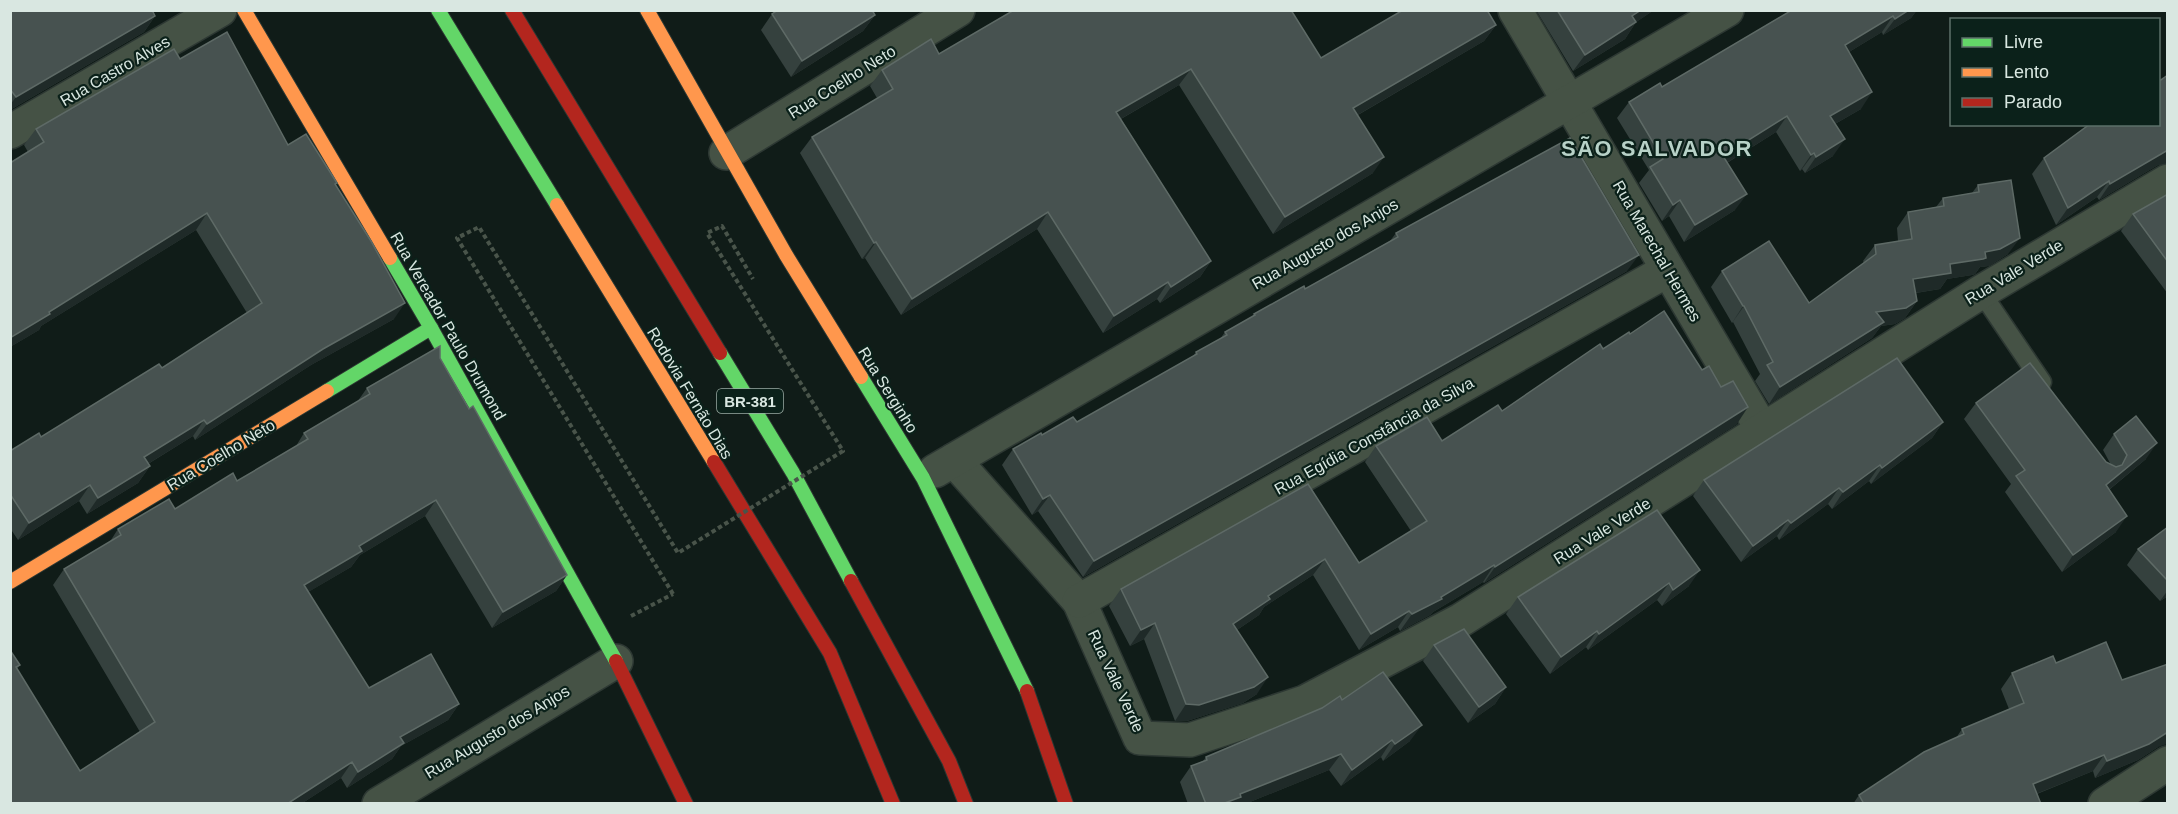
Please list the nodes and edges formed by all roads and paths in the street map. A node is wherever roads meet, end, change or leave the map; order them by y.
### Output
1 (220, 10) edge
2 (244, 10) edge
3 (438, 10) edge
4 (512, 10) edge
5 (646, 10) edge
6 (958, 10) edge
7 (1515, 10) edge
8 (1727, 10) edge
9 (1570, 100) junction
10 (10, 132) edge
11 (726, 153) junction
12 (2168, 181) edge
13 (1668, 270) junction
14 (753, 279) dead end
15 (1981, 292) junction
16 (431, 328) junction
17 (2052, 396) edge
18 (1762, 429) junction
19 (954, 460) junction
20 (923, 478) junction
21 (10, 582) edge
22 (1079, 601) junction
23 (600, 631) junction
24 (616, 661) junction
25 (2168, 763) edge
26 (379, 804) edge
27 (686, 804) edge
28 (893, 804) edge
29 (966, 804) edge
30 (1066, 804) edge
31 (2105, 804) edge

1 - 10 street, Rua Castro Alves
2 - 16 main road, Rua Vereador Paulo Drumond
3 - 28 main road, Rodovia Fernão Dias
4 - 29 main road, BR-381
5 - 11 main road, Rua Serginho
6 - 11 street, Rua Coelho Neto
7 - 9 street, Rua Marechal Hermes
8 - 9 street, Rua Augusto dos Anjos
9 - 13 street, Rua Marechal Hermes
9 - 19 street, Rua Augusto dos Anjos
11 - 20 main road, Rua Serginho
12 - 15 street, Rua Vale Verde
13 - 18 street, Rua Marechal Hermes
13 - 22 street, Rua Egídia Constância da Silva
14 - 23 path, bridge
15 - 17 lane
15 - 18 street, Rua Vale Verde
16 - 21 main road, Rua Coelho Neto
16 - 23 main road, Rua Vereador Paulo Drumond
18 - 22 street, Rua Vale Verde
19 - 20 street, Rua Augusto dos Anjos
19 - 22 street
20 - 30 main road, Rua Serginho
23 - 24 main road, Rua Vereador Paulo Drumond
24 - 26 street, Rua Augusto dos Anjos
24 - 27 main road, Rua Vereador Paulo Drumond
25 - 31 street

